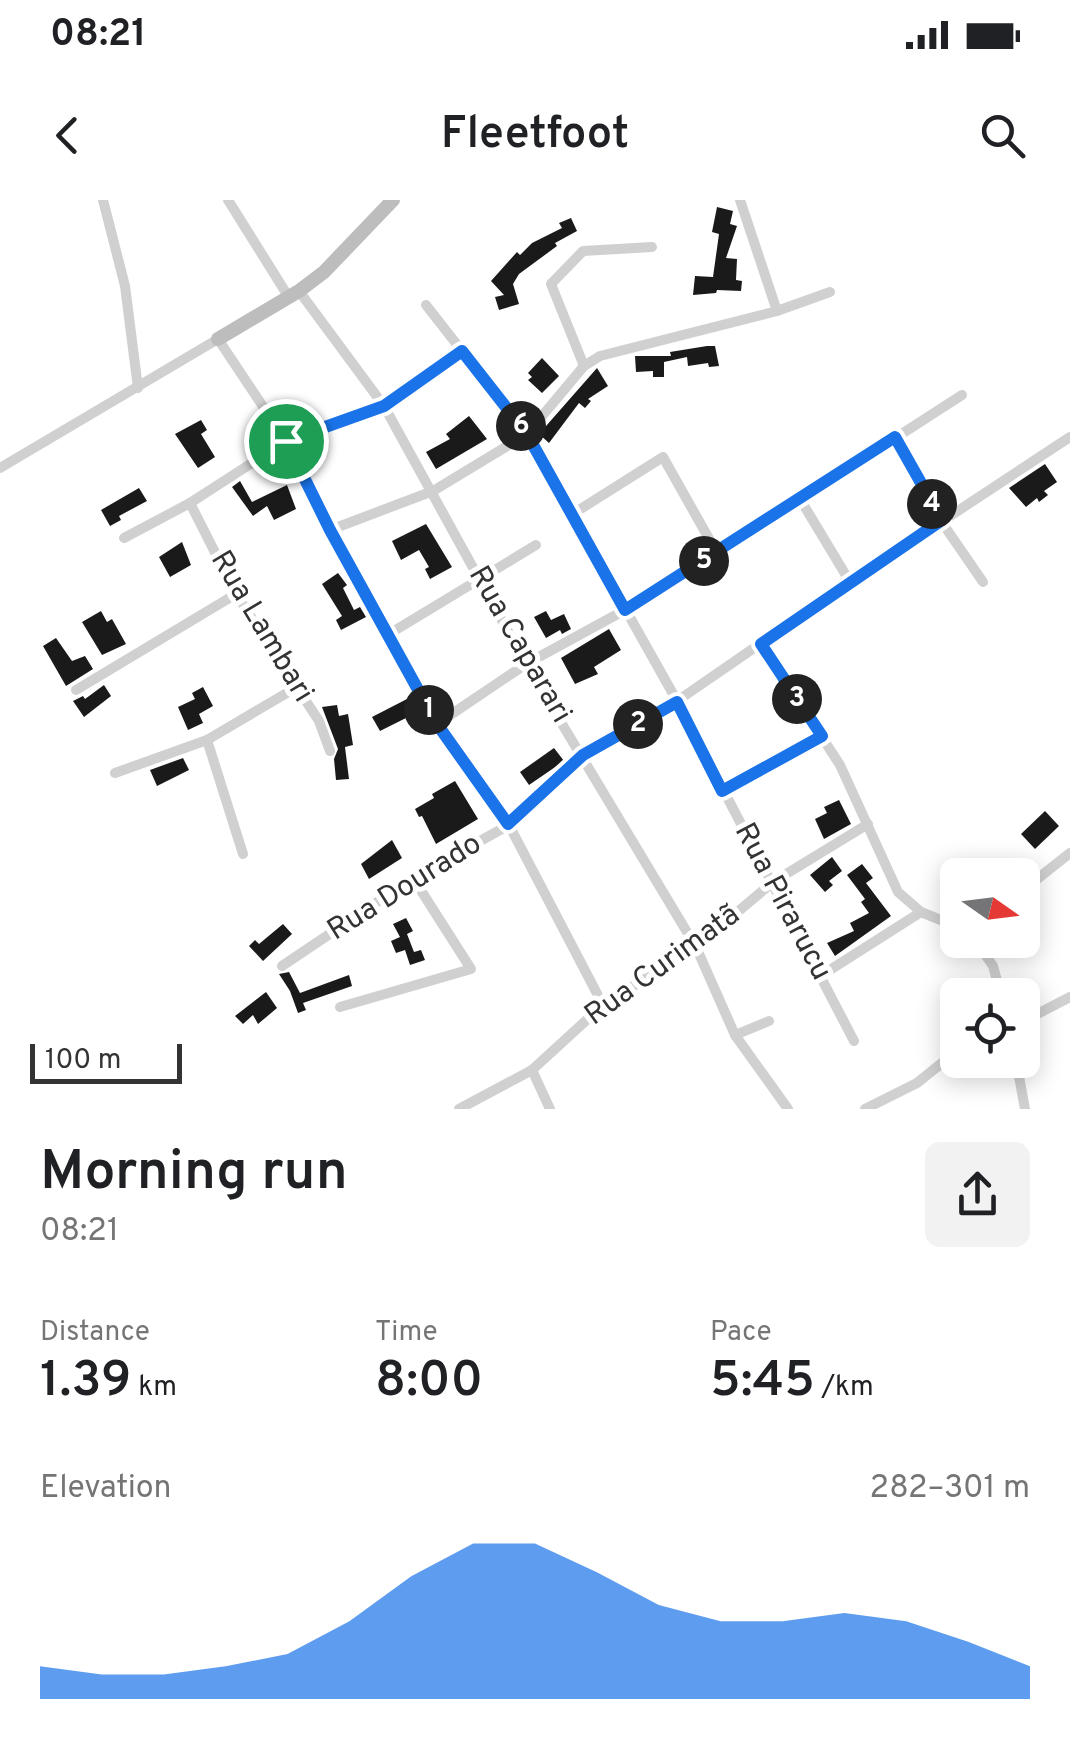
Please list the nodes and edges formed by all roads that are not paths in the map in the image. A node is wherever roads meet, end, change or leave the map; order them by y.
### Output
1 (103, 200) edge
2 (228, 200) edge
3 (393, 200) edge
4 (740, 200) edge
5 (652, 247) dead end
6 (830, 292) dead end
7 (294, 293) junction
8 (426, 304) dead end
9 (776, 311) junction
10 (218, 339) junction
11 (462, 351) junction
12 (584, 366) junction
13 (138, 388) junction
14 (962, 395) dead end
15 (384, 406) junction
16 (527, 434) junction
17 (895, 437) junction
18 (1070, 437) edge
19 (286, 441) junction
20 (0, 468) edge
21 (433, 490) junction
22 (800, 499) junction
23 (190, 503) junction
24 (571, 515) junction
25 (942, 520) junction
26 (330, 530) junction
27 (124, 538) dead end
28 (536, 545) dead end
29 (716, 553) junction
30 (478, 577) junction
31 (850, 582) junction
32 (983, 582) dead end
33 (236, 594) junction
34 (625, 610) junction
35 (388, 634) junction
36 (761, 644) junction
37 (526, 664) junction
38 (297, 687) junction
39 (76, 690) dead end
40 (677, 702) junction
41 (437, 724) junction
42 (822, 736) junction
43 (208, 740) junction
44 (330, 751) dead end
45 (583, 755) junction
46 (115, 773) dead end
47 (722, 791) junction
48 (508, 824) junction
49 (868, 824) junction
50 (1070, 853) edge
51 (243, 854) dead end
52 (1040, 877) edge
53 (414, 878) junction
54 (774, 882) junction
55 (921, 912) junction
56 (940, 920) edge
57 (696, 947) junction
58 (282, 966) dead end
59 (822, 975) junction
60 (1070, 997) edge
61 (603, 1004) junction
62 (340, 1007) dead end
63 (1040, 1013) edge
64 (769, 1022) dead end
65 (735, 1035) junction
66 (854, 1041) dead end
67 (940, 1064) edge
68 (532, 1070) junction
69 (1019, 1078) edge
70 (459, 1109) edge
71 (550, 1109) edge
72 (788, 1109) edge
73 (865, 1109) edge
74 (1025, 1109) edge

1 - 13 street
2 - 7 street, Rua Caparari
3 - 7 street
4 - 9 street
5 - 12 street
6 - 9 street
7 - 10 street
7 - 15 street, Rua Caparari
8 - 11 street, Rua Pirarucu
9 - 12 street
10 - 13 street
10 - 19 street
11 - 15 street
11 - 16 street, Rua Pirarucu
12 - 16 street
13 - 20 street
14 - 17 street
15 - 19 street
15 - 21 street, Rua Caparari
16 - 21 street
16 - 24 street, Rua Pirarucu
17 - 22 street
17 - 25 street
18 - 25 street, Rua Dourado
19 - 23 street
19 - 26 street
21 - 26 street
21 - 30 street, Rua Caparari
22 - 29 street
22 - 31 street
23 - 27 street
23 - 33 street, Rua Lambari
24 - 29 street
24 - 34 street, Rua Pirarucu
25 - 31 street, Rua Dourado
25 - 32 street
26 - 35 street
28 - 30 street
29 - 34 street
30 - 35 street
30 - 37 street, Rua Caparari
31 - 36 street, Rua Dourado
33 - 38 street, Rua Lambari
33 - 39 street
34 - 37 street
34 - 40 street, Rua Pirarucu
35 - 41 street
36 - 40 street, Rua Dourado
36 - 42 street
37 - 41 street
37 - 45 street, Rua Caparari
38 - 43 street
38 - 44 street, Rua Lambari
40 - 45 street, Rua Dourado
40 - 47 street, Rua Pirarucu
41 - 48 street
42 - 47 street
42 - 49 street
43 - 46 street
43 - 51 street
45 - 48 street, Rua Dourado
45 - 57 street, Rua Caparari
47 - 54 street, Rua Pirarucu
48 - 53 street, Rua Dourado
48 - 61 street
49 - 54 street, Rua Curimatã
49 - 55 street
50 - 52 street
53 - 58 street, Rua Dourado
53 - 62 street
54 - 57 street, Rua Curimatã
54 - 59 street, Rua Pirarucu
55 - 56 street
55 - 59 street
57 - 61 street, Rua Curimatã
57 - 65 street, Rua Caparari
59 - 66 street, Rua Pirarucu
60 - 63 street
61 - 68 street, Rua Curimatã
64 - 65 street
65 - 72 street, Rua Caparari
67 - 73 street
68 - 70 street, Rua Curimatã
68 - 71 street
69 - 74 street

